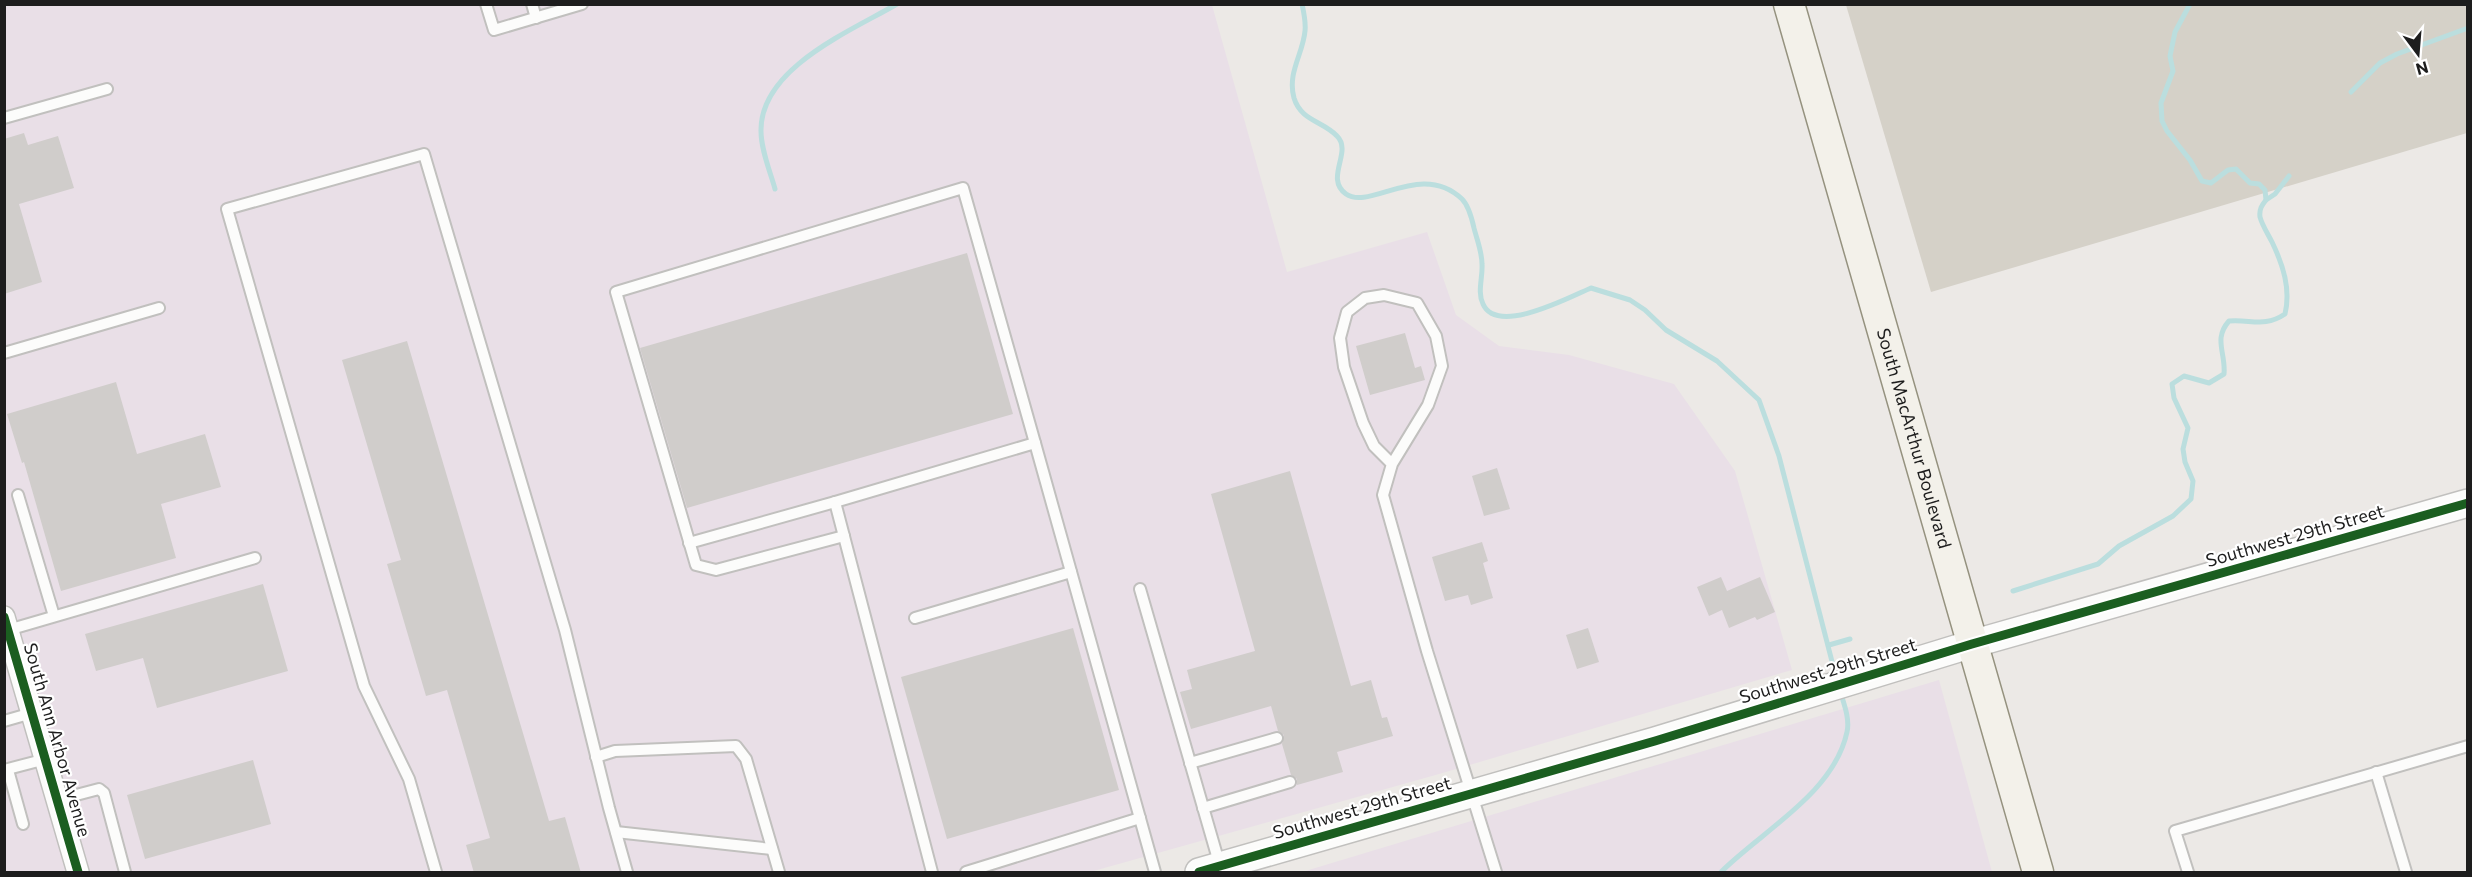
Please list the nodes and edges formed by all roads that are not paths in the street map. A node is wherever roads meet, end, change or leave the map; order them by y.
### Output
1 (486, 4) edge
2 (532, 4) edge
3 (582, 4) edge
4 (1789, 4) edge
5 (536, 18) junction
6 (107, 89) dead end
7 (4, 118) edge
8 (159, 308) dead end
9 (4, 353) edge
10 (1035, 443) junction
11 (1392, 464) junction
12 (18, 495) dead end
13 (835, 502) junction
14 (2468, 503) edge
15 (844, 536) junction
16 (689, 543) junction
17 (255, 558) dead end
18 (1071, 572) junction
19 (1140, 589) dead end
20 (54, 616) junction
21 (915, 618) dead end
22 (7, 629) edge
23 (1972, 644) junction
24 (32, 713) junction
25 (4, 721) edge
26 (1277, 738) dead end
27 (2468, 746) edge
28 (596, 757) junction
29 (46, 759) junction
30 (1190, 763) junction
31 (6, 770) edge
32 (2376, 772) junction
33 (1290, 782) dead end
34 (1471, 794) junction
35 (57, 800) junction
36 (1203, 808) junction
37 (1140, 818) junction
38 (23, 824) dead end
39 (616, 832) junction
40 (772, 849) junction
41 (1228, 868) edge
42 (78, 873) edge
43 (125, 873) edge
44 (436, 873) edge
45 (627, 873) edge
46 (779, 873) edge
47 (932, 873) edge
48 (966, 873) edge
49 (1155, 873) edge
50 (1496, 873) edge
51 (2038, 873) edge
52 (2188, 873) edge
53 (2406, 873) edge

1 - 5 lane
2 - 5 lane
3 - 5 lane
4 - 23 main road, South MacArthur Boulevard
6 - 7 lane
8 - 9 lane
10 - 13 lane
10 - 16 lane
10 - 18 lane
11 - 11 lane
11 - 34 lane
12 - 20 lane
13 - 15 lane
13 - 16 lane
14 - 23 street, Southwest 29th Street
15 - 16 lane
15 - 47 lane
17 - 20 lane
18 - 21 lane
18 - 37 lane
19 - 30 lane
20 - 22 lane
22 - 24 street, South Ann Arbor Avenue
23 - 34 street, Southwest 29th Street
23 - 51 main road, South MacArthur Boulevard
24 - 25 lane
24 - 29 street, South Ann Arbor Avenue
26 - 30 lane
27 - 32 lane
28 - 39 lane
28 - 40 lane
28 - 44 lane
29 - 31 lane
29 - 35 street, South Ann Arbor Avenue
30 - 36 lane
31 - 38 lane
32 - 52 lane
32 - 53 lane
33 - 36 lane
34 - 41 street, Southwest 29th Street
34 - 50 lane
35 - 42 street, South Ann Arbor Avenue
35 - 43 lane
36 - 41 lane
37 - 48 lane
37 - 49 lane
39 - 40 lane
39 - 45 lane
40 - 46 lane

